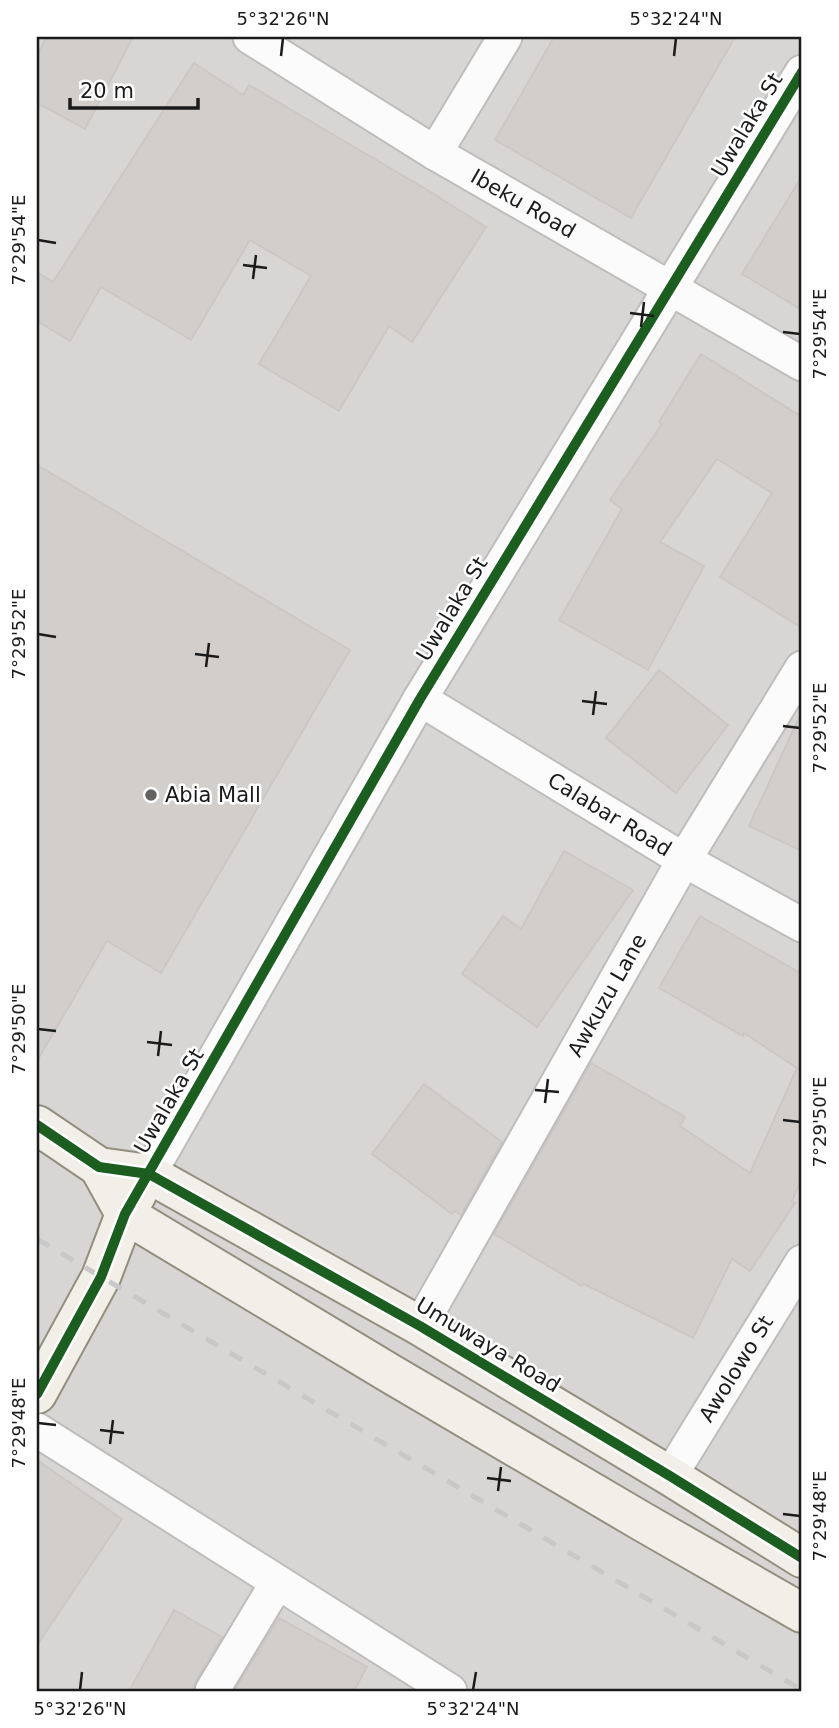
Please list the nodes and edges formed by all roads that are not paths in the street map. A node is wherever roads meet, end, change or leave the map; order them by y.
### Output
1 (250, 37) edge
2 (505, 37) edge
3 (802, 72) edge
4 (435, 153) junction
5 (669, 289) junction
6 (802, 364) edge
7 (802, 668) edge
8 (420, 699) junction
9 (684, 860) junction
10 (802, 925) edge
11 (37, 1125) edge
12 (99, 1167) junction
13 (149, 1174) junction
14 (125, 1214) junction
15 (802, 1262) edge
16 (420, 1326) junction
17 (37, 1394) edge
18 (37, 1430) edge
19 (670, 1476) junction
20 (802, 1558) edge
21 (277, 1583) junction
22 (802, 1613) edge
23 (212, 1691) edge
24 (450, 1691) edge

1 - 4 street, Ibeku Road
2 - 4 street
3 - 5 street, Uwalaka St
4 - 5 street, Ibeku Road
5 - 6 street, Ibeku Road
5 - 8 street, Uwalaka St
7 - 9 street, Awkuzu Lane
8 - 9 street, Calabar Road
8 - 13 street, Uwalaka St
9 - 10 street, Calabar Road
9 - 16 street, Awkuzu Lane
11 - 12 street
12 - 13 street
12 - 14 street
13 - 14 street
13 - 16 street, Umuwaya Road
14 - 17 street
14 - 22 street
15 - 19 street, Awolowo St
16 - 19 street, Umuwaya Road
18 - 21 street
19 - 20 street, Umuwaya Road
21 - 23 street
21 - 24 street

